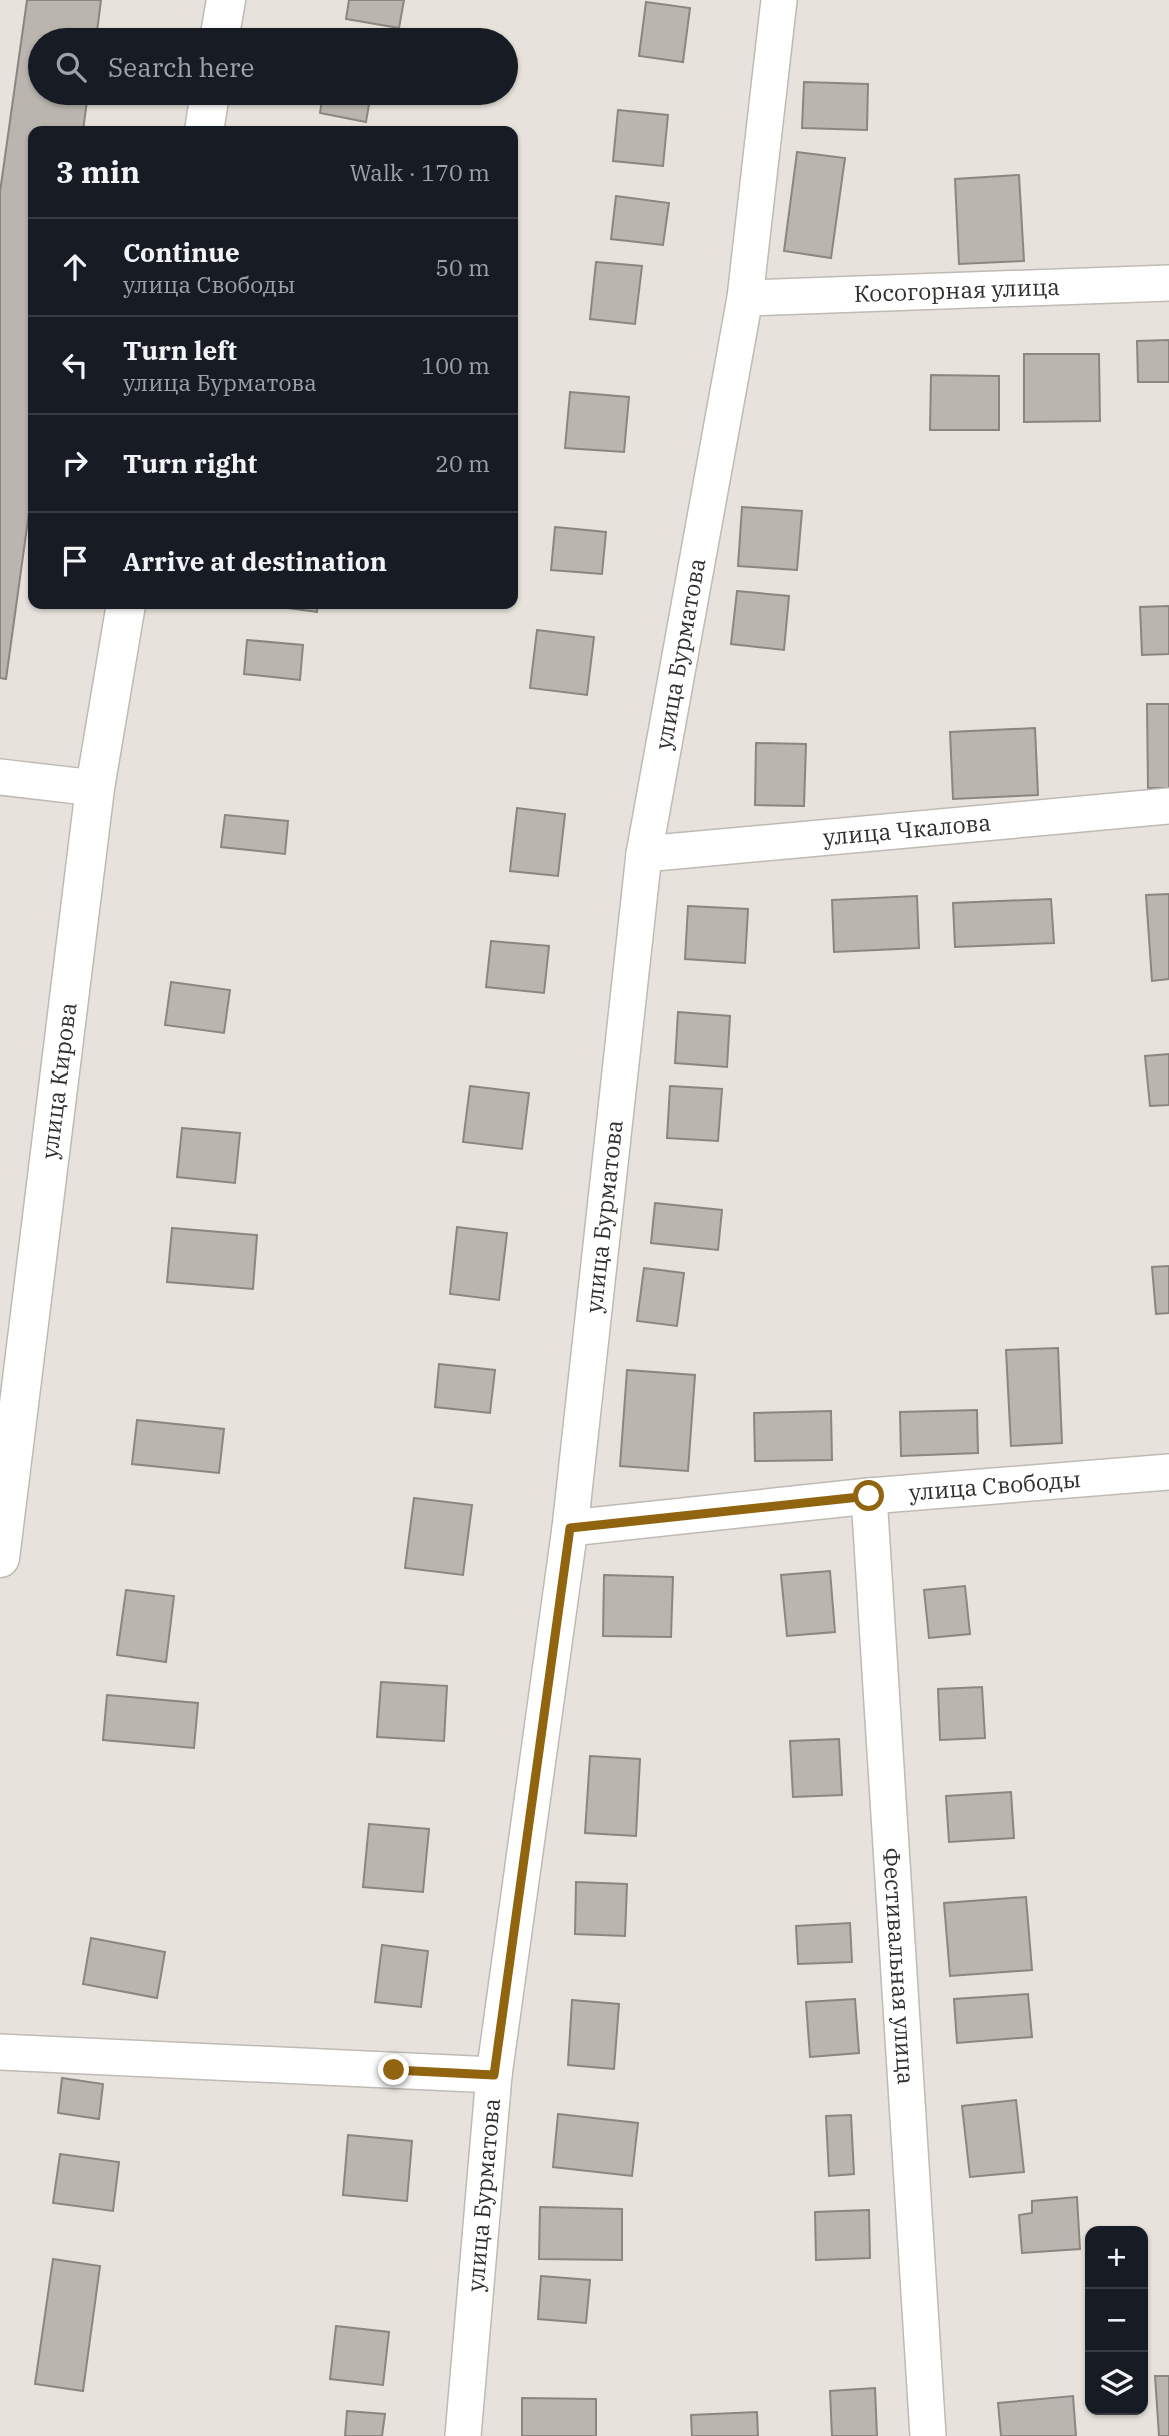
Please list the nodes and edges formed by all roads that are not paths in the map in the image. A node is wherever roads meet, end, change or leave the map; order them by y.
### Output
1 (226, 0) edge
2 (779, 0) edge
3 (221, 28) edge
4 (209, 105) edge
5 (205, 126) edge
6 (1169, 283) edge
7 (745, 298) junction
8 (125, 609) edge
9 (0, 777) edge
10 (96, 788) junction
11 (1169, 806) edge
12 (644, 854) junction
13 (1169, 1472) edge
14 (869, 1496) junction
15 (570, 1528) junction
16 (0, 1558) edge
17 (0, 2052) edge
18 (494, 2075) junction
19 (463, 2436) edge
20 (928, 2436) edge

1 - 3 main road
2 - 7 street, улица Бурматова
4 - 5 main road
6 - 7 street, Косогорная улица
7 - 12 street, улица Бурматова
8 - 10 main road, улица Кирова
9 - 10 street
10 - 16 main road, улица Кирова
11 - 12 street, улица Чкалова
12 - 15 street, улица Бурматова
13 - 14 street, улица Свободы
14 - 15 street, улица Свободы
14 - 20 street, Фестивальная улица
15 - 18 street, улица Бурматова
17 - 18 street
18 - 19 street, улица Бурматова

